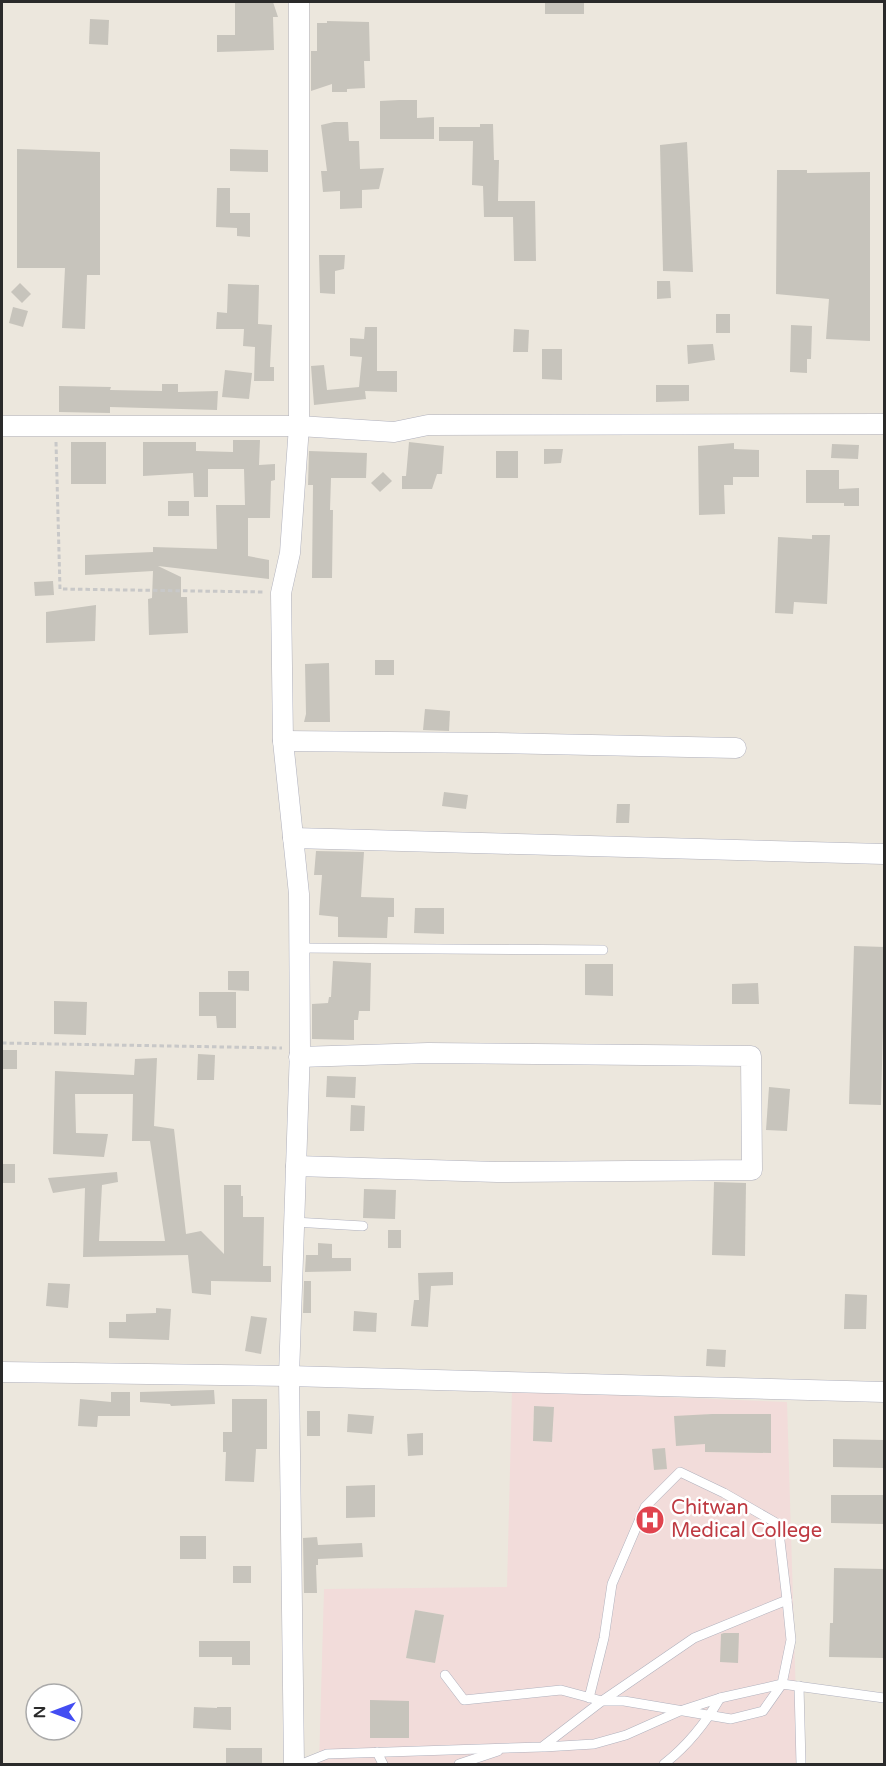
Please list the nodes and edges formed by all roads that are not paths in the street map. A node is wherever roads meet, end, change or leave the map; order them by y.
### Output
1 (299, 2) edge
2 (885, 424) edge
3 (2, 426) edge
4 (299, 426) junction
5 (283, 741) junction
6 (736, 748) dead end
7 (294, 838) junction
8 (885, 854) edge
9 (299, 948) junction
10 (603, 950) dead end
11 (300, 1053) junction
12 (296, 1166) junction
13 (294, 1222) junction
14 (363, 1226) dead end
15 (2, 1372) edge
16 (289, 1376) junction
17 (885, 1392) edge
18 (787, 1600) junction
19 (445, 1675) dead end
20 (782, 1684) junction
21 (799, 1686) junction
22 (589, 1698) junction
23 (720, 1698) junction
24 (885, 1698) edge
25 (602, 1701) junction
26 (680, 1711) junction
27 (710, 1715) junction
28 (543, 1747) junction
29 (506, 1748) junction
30 (377, 1752) junction
31 (294, 1764) edge
32 (302, 1764) edge
33 (383, 1764) edge
34 (459, 1764) edge
35 (664, 1764) edge
36 (801, 1764) edge

1 - 4 street
2 - 4 street
3 - 4 street
4 - 5 street
5 - 6 street
5 - 7 street
7 - 8 street
7 - 9 street
9 - 10 lane
9 - 11 street
11 - 12 street
11 - 12 street
12 - 13 street
13 - 14 lane
13 - 16 street
15 - 16 street
16 - 17 street
16 - 31 street
18 - 20 lane
18 - 22 lane
18 - 25 lane
19 - 22 lane
20 - 21 lane
20 - 23 lane
20 - 27 lane
21 - 24 lane
21 - 36 lane
22 - 25 lane
23 - 26 lane
23 - 27 lane
25 - 26 lane
25 - 28 lane
26 - 27 lane
26 - 28 lane
27 - 35 lane
28 - 29 lane
29 - 30 lane
29 - 34 lane
30 - 32 lane
30 - 33 lane

